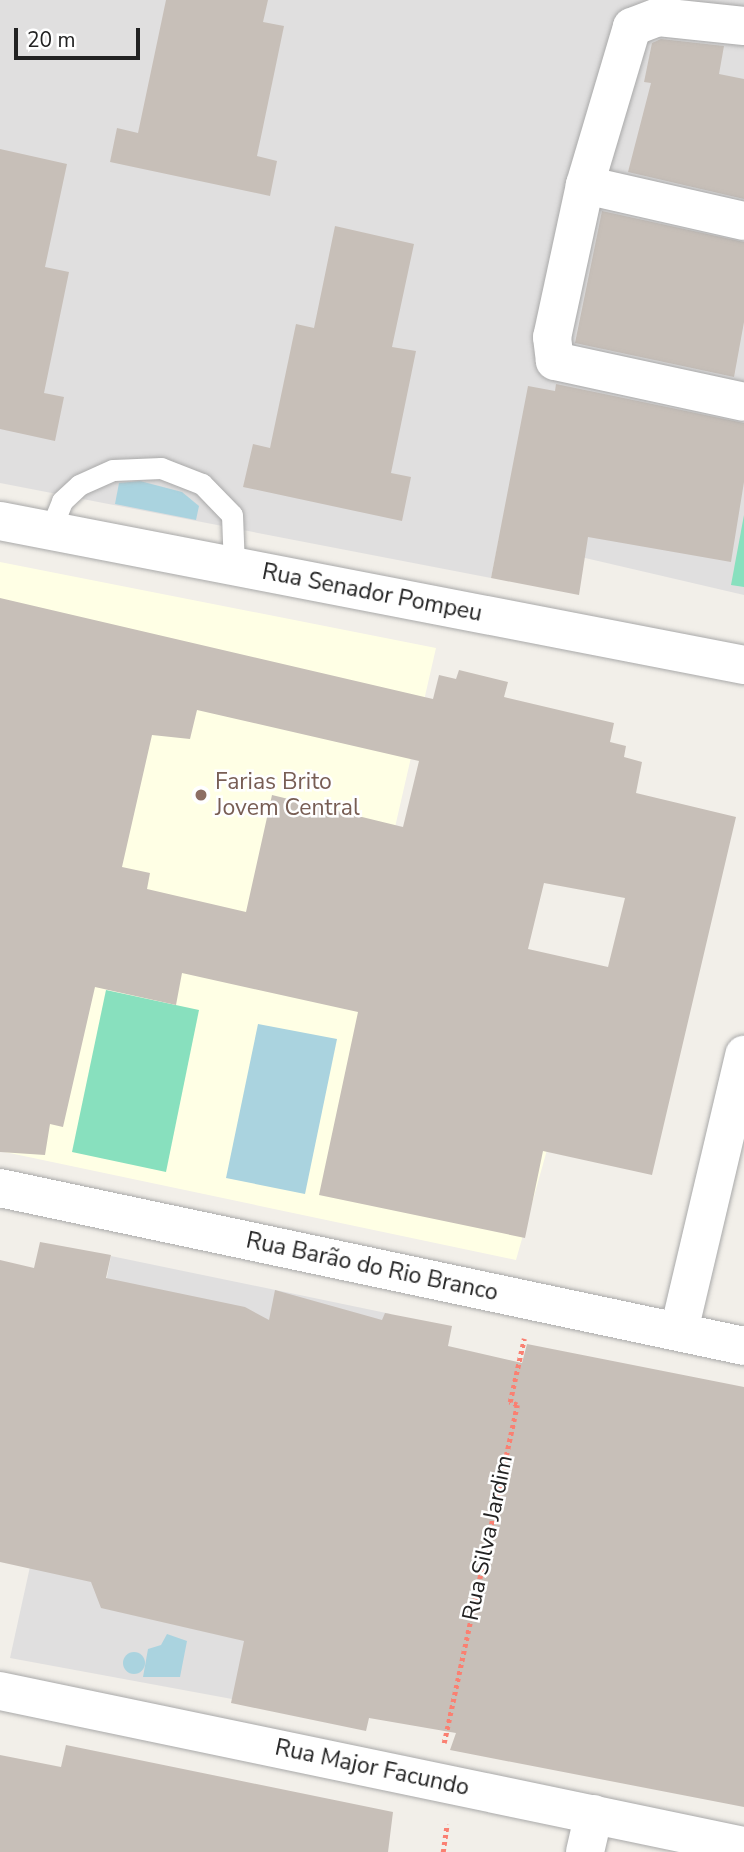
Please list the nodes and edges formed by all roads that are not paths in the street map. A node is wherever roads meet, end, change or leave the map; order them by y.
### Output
1 (744, 26) edge
2 (585, 185) junction
3 (744, 221) edge
4 (744, 401) edge
5 (0, 521) edge
6 (50, 531) junction
7 (234, 566) junction
8 (744, 665) edge
9 (744, 1055) edge
10 (0, 1188) edge
11 (678, 1331) junction
12 (744, 1346) edge
13 (0, 1691) edge
14 (594, 1814) junction
15 (744, 1846) edge
16 (585, 1852) edge

1 - 2 street
2 - 3 street
2 - 4 street
5 - 6 street, Rua Senador Pompeu
6 - 7 street, Rua Senador Pompeu
6 - 7 lane
7 - 8 street, Rua Senador Pompeu
9 - 11 street
10 - 11 street, Rua Barão do Rio Branco
11 - 12 street, Rua Barão do Rio Branco
13 - 14 street, Rua Major Facundo
14 - 15 street, Rua Major Facundo
14 - 16 street

